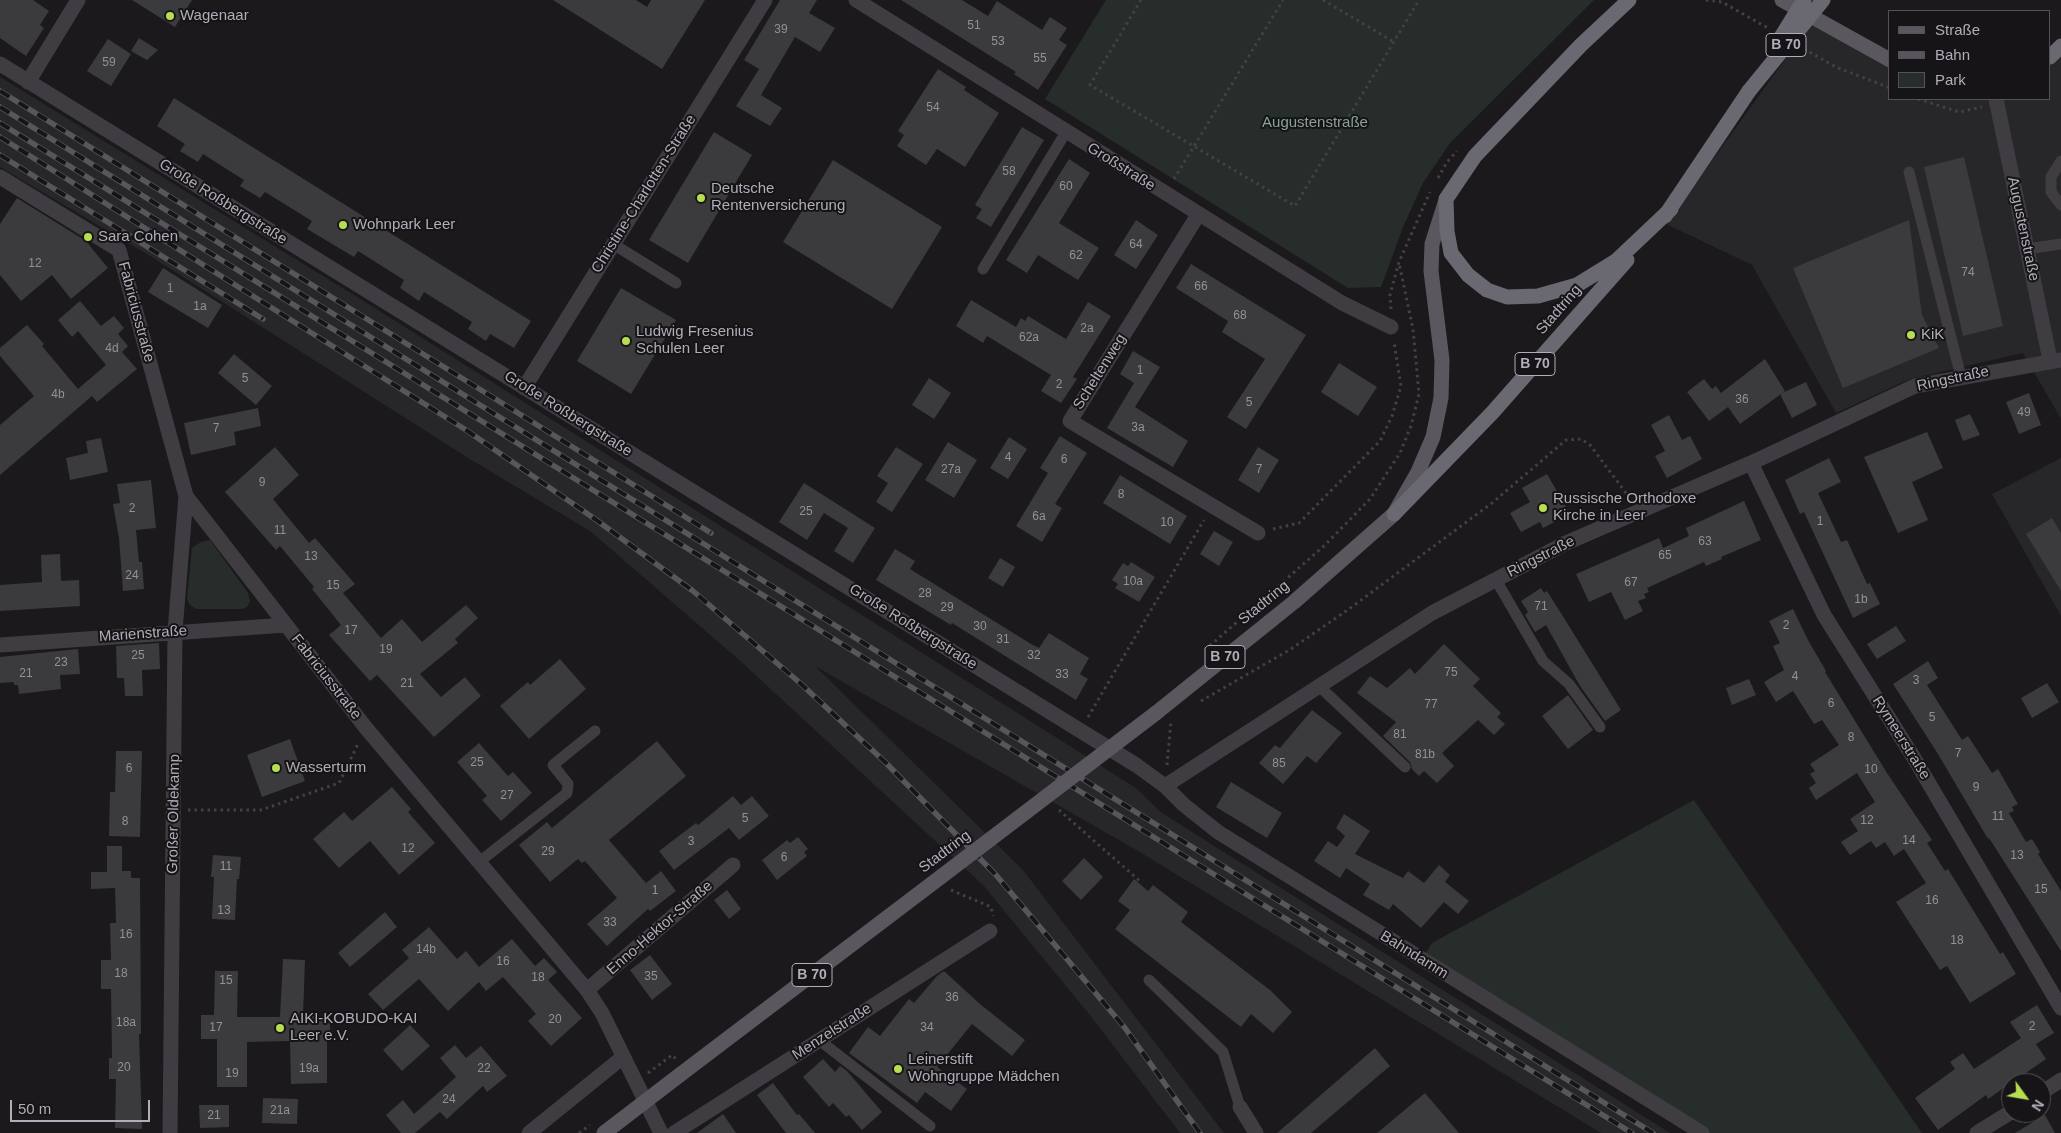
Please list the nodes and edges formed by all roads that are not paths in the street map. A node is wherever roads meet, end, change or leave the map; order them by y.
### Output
1 (78, 0) edge
2 (764, 0) edge
3 (856, 0) edge
4 (1629, 0) edge
5 (1782, 0) edge
6 (1804, 0) edge
7 (1823, 0) edge
8 (2061, 46) edge
9 (2051, 56) edge
10 (1888, 59) edge
11 (0, 64) edge
12 (28, 82) junction
13 (1749, 91) junction
14 (1997, 101) edge
15 (1066, 132) junction
16 (2061, 161) edge
17 (1908, 172) dead end
18 (0, 177) edge
19 (1446, 199) junction
20 (2060, 203) edge
21 (1671, 209) junction
22 (1198, 215) junction
23 (613, 244) junction
24 (2061, 244) edge
25 (2027, 249) junction
26 (983, 268) dead end
27 (676, 282) dead end
28 (1391, 327) road end
29 (2055, 360) edge
30 (1960, 377) junction
31 (524, 388) junction
32 (1751, 463) junction
33 (186, 496) junction
34 (1394, 514) junction
35 (1258, 532) road end
36 (1496, 580) junction
37 (286, 625) junction
38 (175, 631) junction
39 (0, 644) edge
40 (1320, 687) junction
41 (1600, 727) dead end
42 (595, 731) dead end
43 (1136, 765) joint
44 (1405, 767) dead end
45 (1166, 786) junction
46 (479, 862) junction
47 (733, 865) dead end
48 (990, 931) dead end
49 (1149, 980) dead end
50 (587, 990) junction
51 (2061, 1008) edge
52 (819, 1040) junction
53 (623, 1058) junction
54 (1240, 1107) joint
55 (2001, 1118) edge
56 (658, 1126) edge
57 (930, 1126) dead end
58 (170, 1133) edge
59 (529, 1133) edge
60 (604, 1133) edge
61 (674, 1133) edge
62 (1256, 1133) edge
63 (1702, 1133) edge
64 (1977, 1133) edge

1 - 12 street
2 - 23 street, Christine-Charlotten-Straße
3 - 15 street, Großstraße
4 - 19 highway, B 70
5 - 10 main road, B 70
6 - 13 highway, Stadtring, bridge
7 - 13 highway, B 70, bridge
8 - 9 highway
11 - 12 street, Große Roßbergstraße
12 - 31 street, Große Roßbergstraße
13 - 21 highway, Stadtring / B 70
14 - 25 street, Augustenstraße
15 - 22 street, Großstraße
15 - 26 lane
16 - 20 lane
17 - 30 lane
18 - 33 street, Fabriciusstraße
19 - 21 highway
19 - 34 main road, B 70
21 - 34 highway, Stadtring / B 70
22 - 28 street, Großstraße
22 - 35 street, Scheltenweg
23 - 27 lane
23 - 31 street, Christine-Charlotten-Straße
24 - 25 lane
25 - 29 street, Augustenstraße
29 - 30 street, Ringstraße
30 - 32 street, Ringstraße
31 - 43 street, Große Roßbergstraße
32 - 36 street, Ringstraße
32 - 51 street, Rymeerstraße
33 - 37 street, Fabriciusstraße
33 - 38 street, Großer Oldekamp
34 - 60 main road, Stadtring / B 70, bridge
36 - 40 street, Ringstraße
36 - 41 lane
37 - 38 street, Marienstraße
37 - 46 street, Fabriciusstraße
38 - 39 street, Marienstraße
38 - 58 street, Großer Oldekamp
40 - 44 lane
40 - 45 street, Ringstraße
42 - 46 lane
43 - 45 street, Bahndamm
45 - 63 street, Bahndamm
46 - 50 street, Fabriciusstraße
47 - 50 street, Enno-Hektor-Straße
48 - 52 street, Menzelstraße
49 - 54 lane
50 - 53 street, Fabriciusstraße
52 - 57 lane
52 - 61 street, Menzelstraße
53 - 56 street, Fabriciusstraße
53 - 59 street
54 - 62 street
55 - 64 street

